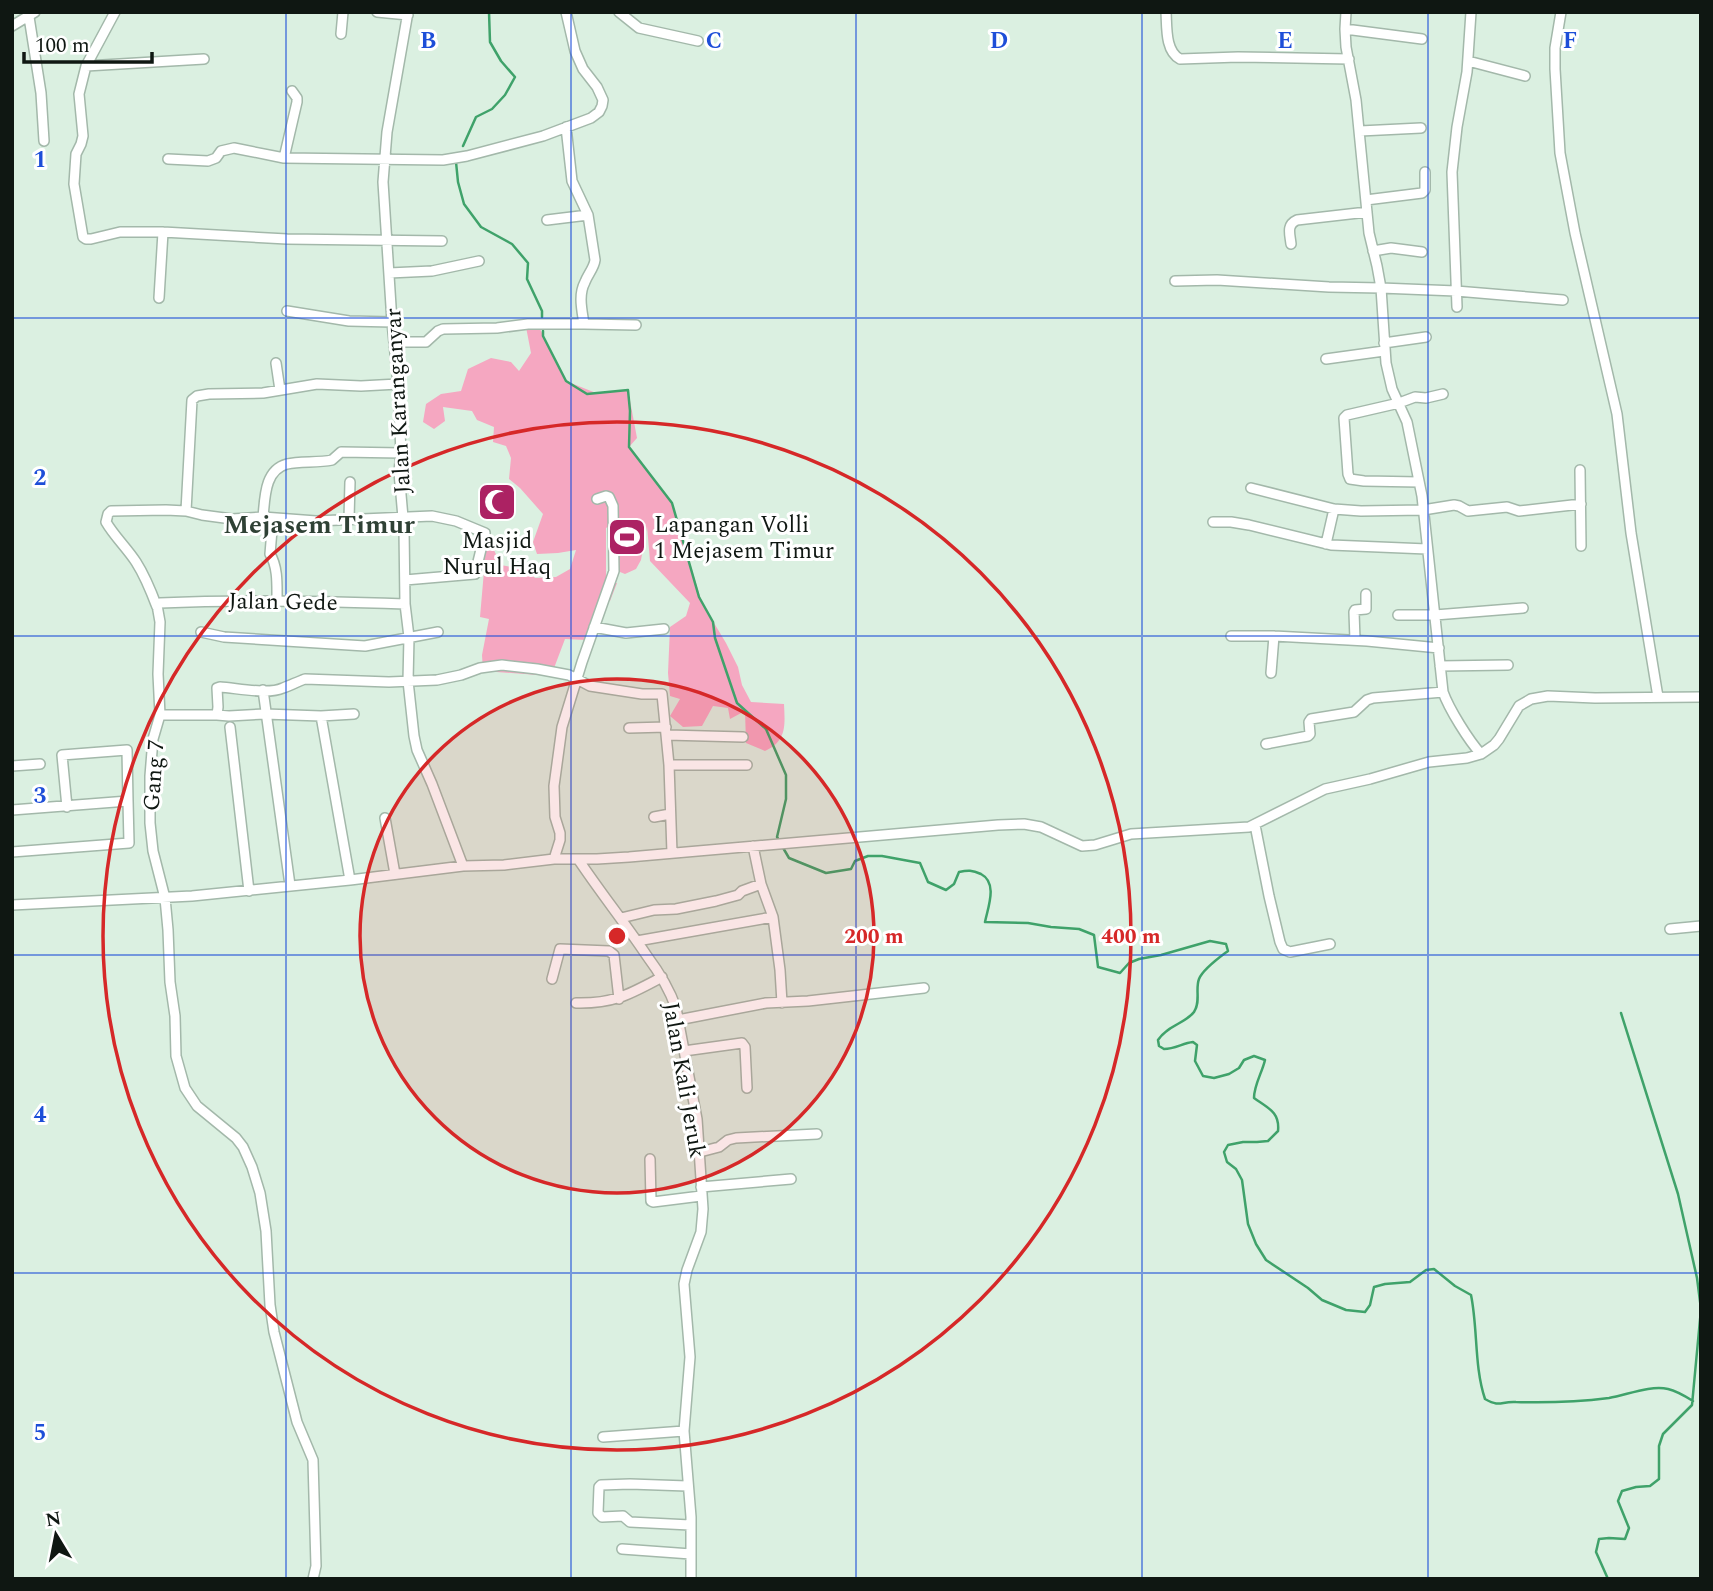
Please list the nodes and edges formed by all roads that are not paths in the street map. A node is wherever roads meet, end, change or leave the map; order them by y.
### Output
1 (115, 12) edge
2 (343, 12) edge
3 (377, 12) edge
4 (566, 12) edge
5 (618, 12) edge
6 (1166, 12) edge
7 (1346, 12) edge
8 (1471, 12) edge
9 (1561, 12) edge
10 (408, 13) edge
11 (32, 14) edge
12 (12, 26) edge
13 (1345, 29) junction
14 (341, 34) dead end
15 (1422, 39) dead end
16 (698, 41) dead end
17 (204, 59) dead end
18 (1349, 59) junction
19 (1468, 61) junction
20 (86, 66) junction
21 (1525, 76) dead end
22 (292, 91) dead end
23 (566, 127) junction
24 (1421, 128) dead end
25 (1360, 131) junction
26 (44, 141) dead end
27 (284, 158) junction
28 (168, 159) dead end
29 (384, 160) junction
30 (1425, 172) dead end
31 (1366, 200) junction
32 (1367, 212) junction
33 (588, 215) junction
34 (547, 220) dead end
35 (163, 232) junction
36 (388, 240) junction
37 (442, 241) dead end
38 (1291, 244) dead end
39 (1373, 251) junction
40 (1422, 252) dead end
41 (480, 261) dead end
42 (389, 273) junction
43 (1175, 281) dead end
44 (1381, 288) junction
45 (1456, 291) junction
46 (159, 298) dead end
47 (1563, 300) dead end
48 (1457, 307) dead end
49 (287, 311) dead end
50 (393, 323) junction
51 (584, 324) junction
52 (636, 325) dead end
53 (1426, 337) dead end
54 (394, 342) junction
55 (1384, 347) junction
56 (1326, 359) dead end
57 (276, 363) dead end
58 (398, 384) junction
59 (280, 390) junction
60 (1444, 394) dead end
61 (1399, 404) junction
62 (401, 453) junction
63 (1580, 470) dead end
64 (350, 482) dead end
65 (1419, 482) junction
66 (1251, 488) dead end
67 (597, 499) dead end
68 (1581, 504) junction
69 (1334, 509) junction
70 (1423, 510) junction
71 (186, 511) junction
72 (404, 516) junction
73 (268, 518) junction
74 (349, 519) junction
75 (1213, 522) dead end
76 (1326, 544) junction
77 (1581, 546) dead end
78 (1427, 549) junction
79 (405, 580) junction
80 (1366, 594) dead end
81 (277, 600) junction
82 (405, 604) junction
83 (158, 605) junction
84 (1523, 608) dead end
85 (1398, 615) dead end
86 (1435, 615) junction
87 (594, 627) junction
88 (664, 629) dead end
89 (201, 632) dead end
90 (438, 632) dead end
91 (1231, 636) dead end
92 (1274, 636) junction
93 (409, 637) junction
94 (1355, 640) junction
95 (1439, 648) junction
96 (1508, 665) dead end
97 (1440, 666) junction
98 (1271, 673) dead end
99 (577, 680) junction
100 (408, 681) junction
101 (263, 690) junction
102 (1443, 692) junction
103 (1701, 696) edge
104 (1658, 697) junction
105 (265, 714) junction
106 (354, 714) dead end
107 (160, 715) junction
108 (217, 715) junction
109 (322, 720) junction
110 (230, 727) dead end
111 (629, 728) dead end
112 (666, 731) junction
113 (743, 737) dead end
114 (1266, 744) dead end
115 (1483, 753) junction
116 (40, 764) dead end
117 (669, 765) junction
118 (747, 765) dead end
119 (12, 766) edge
120 (128, 801) junction
121 (67, 807) junction
122 (12, 810) edge
123 (670, 814) junction
124 (654, 817) dead end
125 (386, 818) dead end
126 (1255, 825) junction
127 (753, 846) junction
128 (12, 852) edge
129 (672, 853) junction
130 (564, 859) junction
131 (463, 866) junction
132 (395, 874) junction
133 (350, 880) junction
134 (761, 884) junction
135 (290, 885) junction
136 (249, 891) junction
137 (164, 898) junction
138 (12, 905) edge
139 (773, 917) junction
140 (621, 918) junction
141 (1701, 926) edge
142 (1670, 929) dead end
143 (637, 941) junction
144 (1330, 944) dead end
145 (662, 978) junction
146 (552, 979) dead end
147 (924, 988) dead end
148 (619, 999) junction
149 (576, 1003) dead end
150 (782, 1003) junction
151 (678, 1020) junction
152 (684, 1051) junction
153 (747, 1088) dead end
154 (817, 1134) dead end
155 (700, 1152) junction
156 (650, 1160) dead end
157 (791, 1178) dead end
158 (701, 1192) junction
159 (684, 1431) junction
160 (603, 1437) dead end
161 (687, 1486) junction
162 (690, 1525) junction
163 (622, 1549) dead end
164 (691, 1555) junction
165 (313, 1579) edge
166 (691, 1579) edge

1 - 20 street
2 - 14 street
3 - 10 street
4 - 23 street
5 - 16 street
6 - 18 street
7 - 13 street
8 - 19 street
9 - 104 street
10 - 29 street, Jalan Karanganyar
11 - 12 street
11 - 26 street
13 - 15 street
13 - 18 street
17 - 20 street
18 - 25 street
19 - 21 street
19 - 45 street
20 - 35 street
22 - 27 street
23 - 29 street
23 - 33 street
24 - 25 street
25 - 31 street
27 - 28 street
27 - 29 street
29 - 36 street, Jalan Karanganyar
30 - 31 street
31 - 32 street
32 - 38 street
32 - 39 street
33 - 34 street
33 - 51 street
35 - 36 street
35 - 46 street
36 - 37 street
36 - 42 street, Jalan Karanganyar
39 - 40 street
39 - 44 street
41 - 42 street
42 - 50 street, Jalan Karanganyar
43 - 44 street
44 - 45 street
44 - 55 street
45 - 47 street
45 - 48 street
49 - 50 street
50 - 54 street, Jalan Karanganyar
51 - 52 street
51 - 54 street
53 - 55 street
54 - 58 street, Jalan Karanganyar
55 - 56 street
55 - 61 street
57 - 59 street
58 - 59 street
58 - 62 street, Jalan Karanganyar
59 - 71 street
60 - 61 street
61 - 65 street
61 - 65 street
62 - 72 street, Jalan Karanganyar
62 - 73 street
63 - 68 street
64 - 74 street
65 - 70 street
66 - 69 street
67 - 87 street
68 - 70 street
68 - 77 street
69 - 70 street
69 - 76 street
70 - 78 street
71 - 73 street
71 - 83 street
72 - 74 street
72 - 79 street, Jalan Karanganyar
72 - 79 street
73 - 74 street
73 - 81 street
75 - 76 street
76 - 78 street
78 - 86 street
79 - 82 street, Jalan Karanganyar
80 - 94 street
81 - 82 street, Jalan Gede
81 - 83 street, Jalan Gede
82 - 93 street, Jalan Karanganyar
83 - 107 street
84 - 86 street
85 - 86 street
86 - 95 street
87 - 88 street
87 - 99 street
89 - 93 street
90 - 93 street
91 - 92 street
92 - 94 street
92 - 98 street
93 - 100 street, Jalan Karanganyar
94 - 95 street
95 - 97 street
96 - 97 street
97 - 102 street
99 - 100 street
99 - 112 street
99 - 130 street
100 - 101 street
100 - 131 street, Jalan Karanganyar
101 - 105 street
101 - 108 street
102 - 114 street
102 - 115 street
103 - 104 street
104 - 115 street
105 - 108 street, Gang 7
105 - 109 street, Gang 7
105 - 135 street
106 - 109 street, Gang 7
107 - 108 street, Gang 7
107 - 137 street, Gang 7
109 - 133 street
110 - 136 street
111 - 112 street
112 - 113 street
112 - 117 street
115 - 126 street
116 - 119 street
117 - 118 street
117 - 123 street
120 - 121 street
120 - 121 street
120 - 128 street
121 - 122 street
123 - 124 street
123 - 129 street
125 - 132 street
126 - 127 street
126 - 144 street
127 - 129 street
127 - 134 street
129 - 130 street
130 - 131 street
130 - 140 street, Jalan Kali Jeruk
131 - 132 street
132 - 133 street
133 - 135 street
134 - 139 street
134 - 140 street
135 - 136 street
136 - 137 street
137 - 138 street
137 - 165 street, Gang 7
139 - 143 street
139 - 150 street
140 - 143 street, Jalan Kali Jeruk
141 - 142 street
143 - 145 street, Jalan Kali Jeruk
145 - 148 street
145 - 151 street, Jalan Kali Jeruk
146 - 148 street
147 - 150 street
148 - 149 street
150 - 151 street
151 - 152 street, Jalan Kali Jeruk
152 - 153 street
152 - 155 street, Jalan Kali Jeruk
154 - 155 street
155 - 158 street, Jalan Kali Jeruk
156 - 158 street
157 - 158 street
158 - 159 street, Jalan Kali Jeruk
159 - 160 street
159 - 161 street, Jalan Kali Jeruk
161 - 162 street, Jalan Kali Jeruk
161 - 162 street
162 - 164 street, Jalan Kali Jeruk
163 - 164 street
164 - 166 street, Jalan Kali Jeruk

